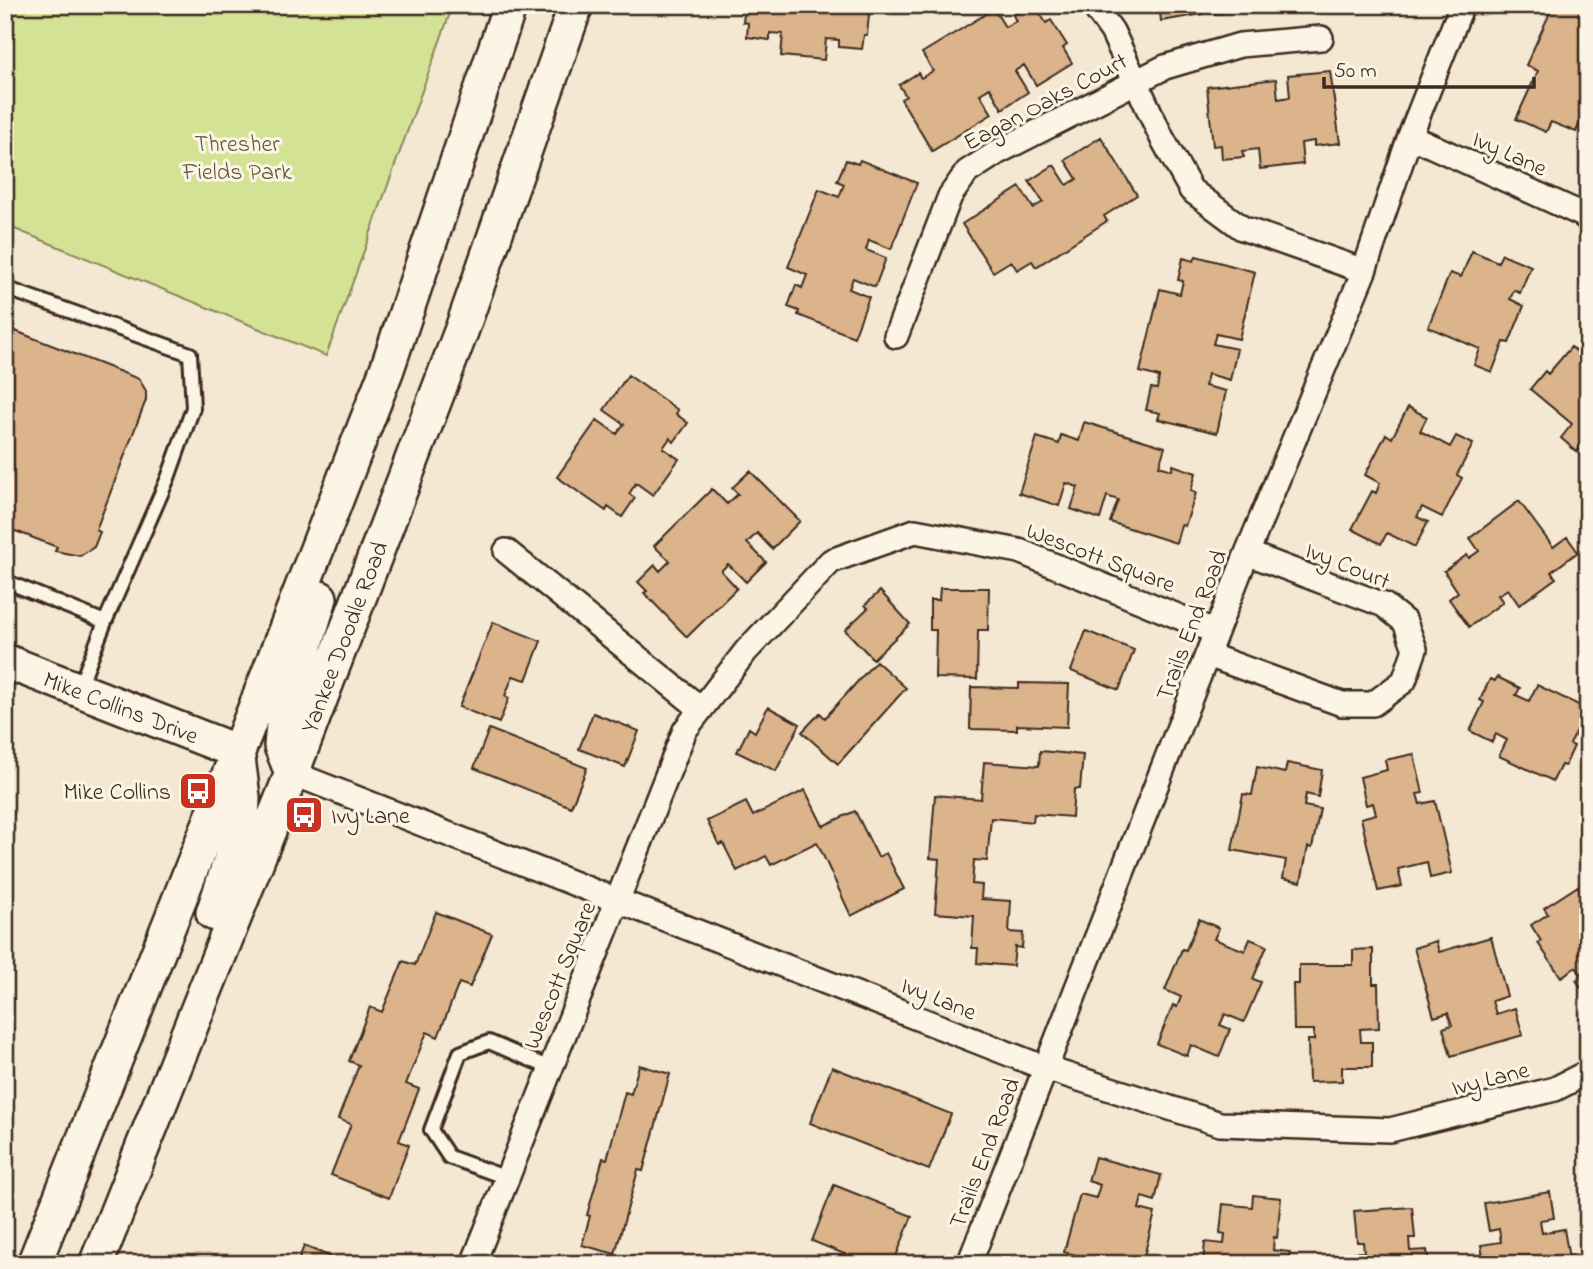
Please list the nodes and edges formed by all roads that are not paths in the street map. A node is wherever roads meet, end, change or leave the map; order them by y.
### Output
1 (510, 5) edge
2 (576, 5) edge
3 (1093, 5) edge
4 (1462, 5) edge
5 (1321, 38) dead end
6 (1135, 82) junction
7 (1410, 136) junction
8 (1588, 219) edge
9 (1364, 271) junction
10 (5, 288) edge
11 (896, 336) dead end
12 (387, 369) junction
13 (506, 551) dead end
14 (1247, 553) junction
15 (5, 581) edge
16 (105, 622) junction
17 (1216, 632) junction
18 (1208, 655) junction
19 (5, 662) edge
20 (79, 690) junction
21 (701, 709) junction
22 (237, 752) junction
23 (292, 773) junction
24 (617, 899) junction
25 (550, 1068) junction
26 (1045, 1068) junction
27 (1588, 1072) edge
28 (507, 1178) junction
29 (34, 1264) edge
30 (95, 1264) edge
31 (473, 1264) edge
32 (969, 1264) edge

1 - 12 main road
2 - 23 main road, Yankee Doodle Road
3 - 6 street
4 - 7 street, Trails End Road
5 - 6 street, Eagan Oaks Court
6 - 9 street
6 - 11 street, Eagan Oaks Court
7 - 8 street, Ivy Lane
7 - 9 street, Trails End Road
9 - 14 street, Trails End Road
10 - 16 lane
12 - 22 main road
12 - 23 main road
13 - 21 street
14 - 17 street, Trails End Road
14 - 18 street, Ivy Court
15 - 16 lane
16 - 20 lane
17 - 18 street, Trails End Road
17 - 21 street, Wescott Square
18 - 26 street, Trails End Road
19 - 20 main road, Mike Collins Drive
20 - 22 main road, Mike Collins Drive
21 - 24 street, Wescott Square
22 - 29 main road
22 - 30 main road
23 - 24 street, Ivy Lane
23 - 30 main road, Yankee Doodle Road
24 - 25 street, Wescott Square
24 - 26 street, Ivy Lane
25 - 28 street, Wescott Square
25 - 28 lane
26 - 27 street, Ivy Lane
26 - 32 street, Trails End Road
28 - 31 street, Wescott Square

